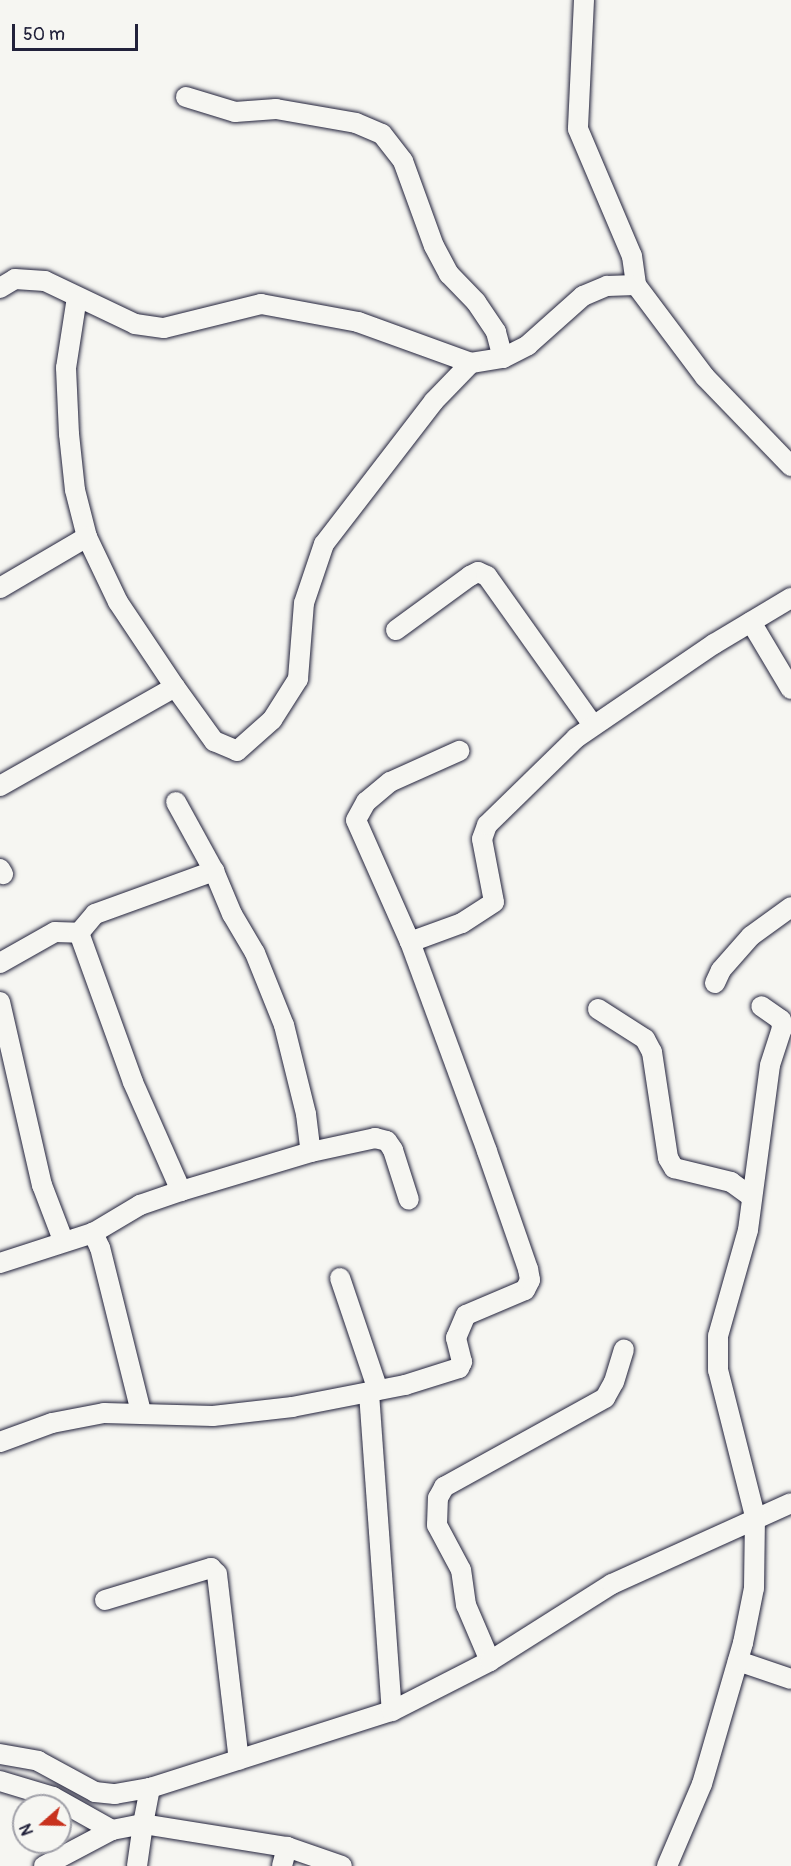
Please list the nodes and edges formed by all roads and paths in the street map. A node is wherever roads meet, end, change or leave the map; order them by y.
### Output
1 (584, 0) edge
2 (186, 97) dead end
3 (636, 285) junction
4 (0, 288) edge
5 (77, 297) junction
6 (503, 358) junction
7 (471, 363) junction
8 (791, 466) edge
9 (87, 537) junction
10 (0, 588) edge
11 (791, 598) edge
12 (751, 622) junction
13 (396, 630) dead end
14 (175, 687) junction
15 (791, 689) edge
16 (593, 725) junction
17 (459, 751) dead end
18 (0, 786) edge
19 (176, 802) dead end
20 (214, 871) junction
21 (791, 906) edge
22 (79, 933) junction
23 (410, 942) junction
24 (0, 963) edge
25 (715, 983) dead end
26 (0, 1002) edge
27 (761, 1006) dead end
28 (598, 1008) dead end
29 (311, 1152) junction
30 (181, 1191) junction
31 (752, 1197) junction
32 (410, 1200) dead end
33 (93, 1233) junction
34 (63, 1240) junction
35 (0, 1263) edge
36 (340, 1278) dead end
37 (624, 1350) dead end
38 (374, 1391) junction
39 (141, 1412) junction
40 (0, 1442) edge
41 (791, 1503) edge
42 (755, 1516) junction
43 (105, 1600) dead end
44 (738, 1660) junction
45 (490, 1661) junction
46 (791, 1679) edge
47 (392, 1711) junction
48 (0, 1754) edge
49 (239, 1760) junction
50 (0, 1781) edge
51 (150, 1788) junction
52 (143, 1824) junction
53 (112, 1830) junction
54 (285, 1857) edge
55 (44, 1866) edge
56 (136, 1866) edge
57 (342, 1866) edge
58 (668, 1866) edge

1 - 3 street
2 - 6 street
3 - 6 street
3 - 8 street
4 - 5 street
5 - 7 street
5 - 9 street
6 - 7 street
7 - 14 street
9 - 10 street
9 - 14 street
11 - 12 street
12 - 15 street
12 - 16 street
13 - 16 street
14 - 18 street
16 - 23 street
17 - 23 street
19 - 20 street
20 - 22 street
20 - 29 street
21 - 25 street
22 - 24 street
22 - 30 street
23 - 38 street
26 - 34 street
27 - 31 street
28 - 31 street
29 - 30 street
29 - 32 street
30 - 33 street
31 - 42 street
33 - 34 street
33 - 39 street
34 - 35 street
36 - 38 street
37 - 45 street
38 - 39 street
38 - 47 street
39 - 40 street
41 - 42 street
42 - 44 street
42 - 45 street
43 - 49 street
44 - 46 street
44 - 58 street
45 - 47 street
47 - 49 street
48 - 51 street
49 - 51 street
50 - 53 street
51 - 52 street
52 - 53 street
52 - 54 street
52 - 56 street
53 - 55 street
54 - 57 street

